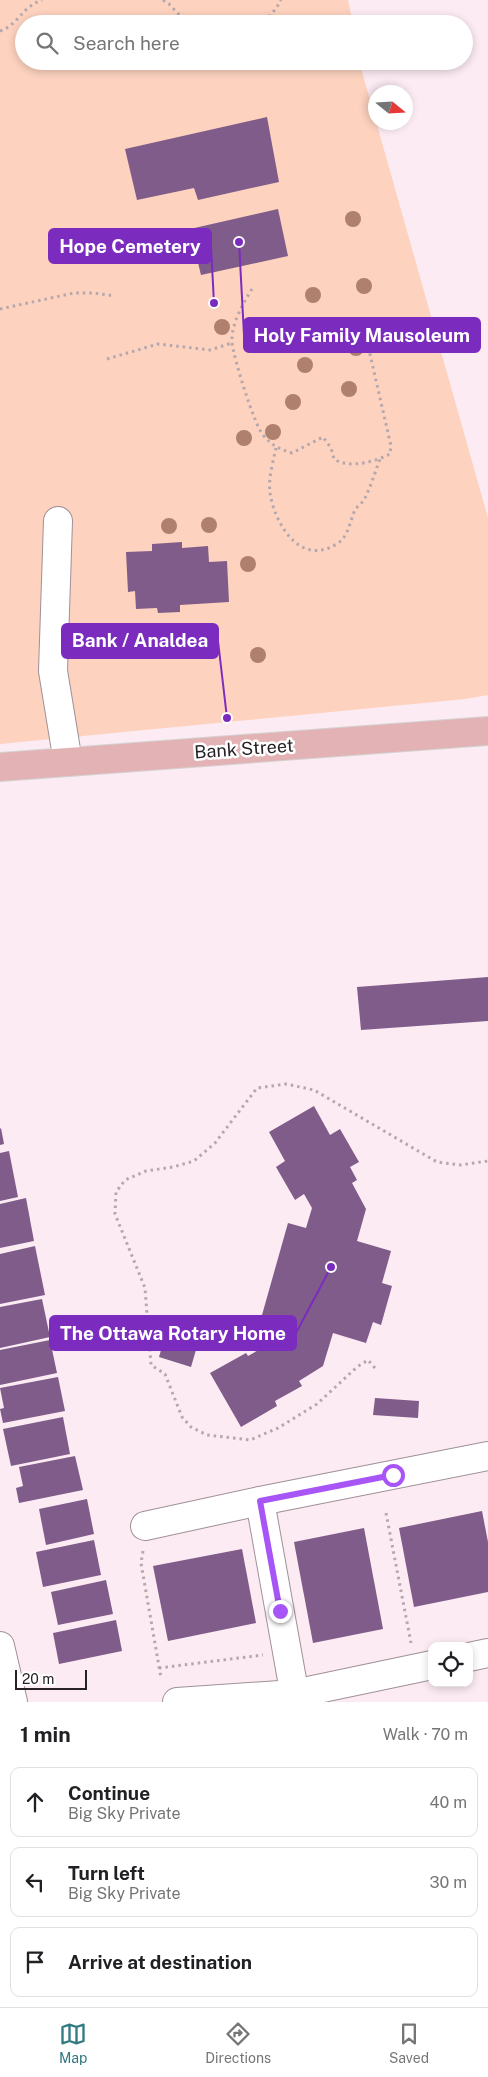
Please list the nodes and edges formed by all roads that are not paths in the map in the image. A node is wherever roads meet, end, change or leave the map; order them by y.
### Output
1 (58, 521) dead end
2 (488, 731) edge
3 (68, 762) junction
4 (0, 767) edge
5 (488, 1456) edge
6 (260, 1501) junction
7 (145, 1526) road end
8 (0, 1646) edge
9 (488, 1654) edge
10 (473, 1656) edge
11 (428, 1666) edge
12 (295, 1698) edge
13 (13, 1702) edge
14 (177, 1702) edge

1 - 3 street
2 - 3 main road, Bank Street
3 - 4 main road, Bank Street
5 - 6 street
6 - 7 street
6 - 12 street
8 - 13 street
9 - 10 street
11 - 12 street
12 - 14 street

